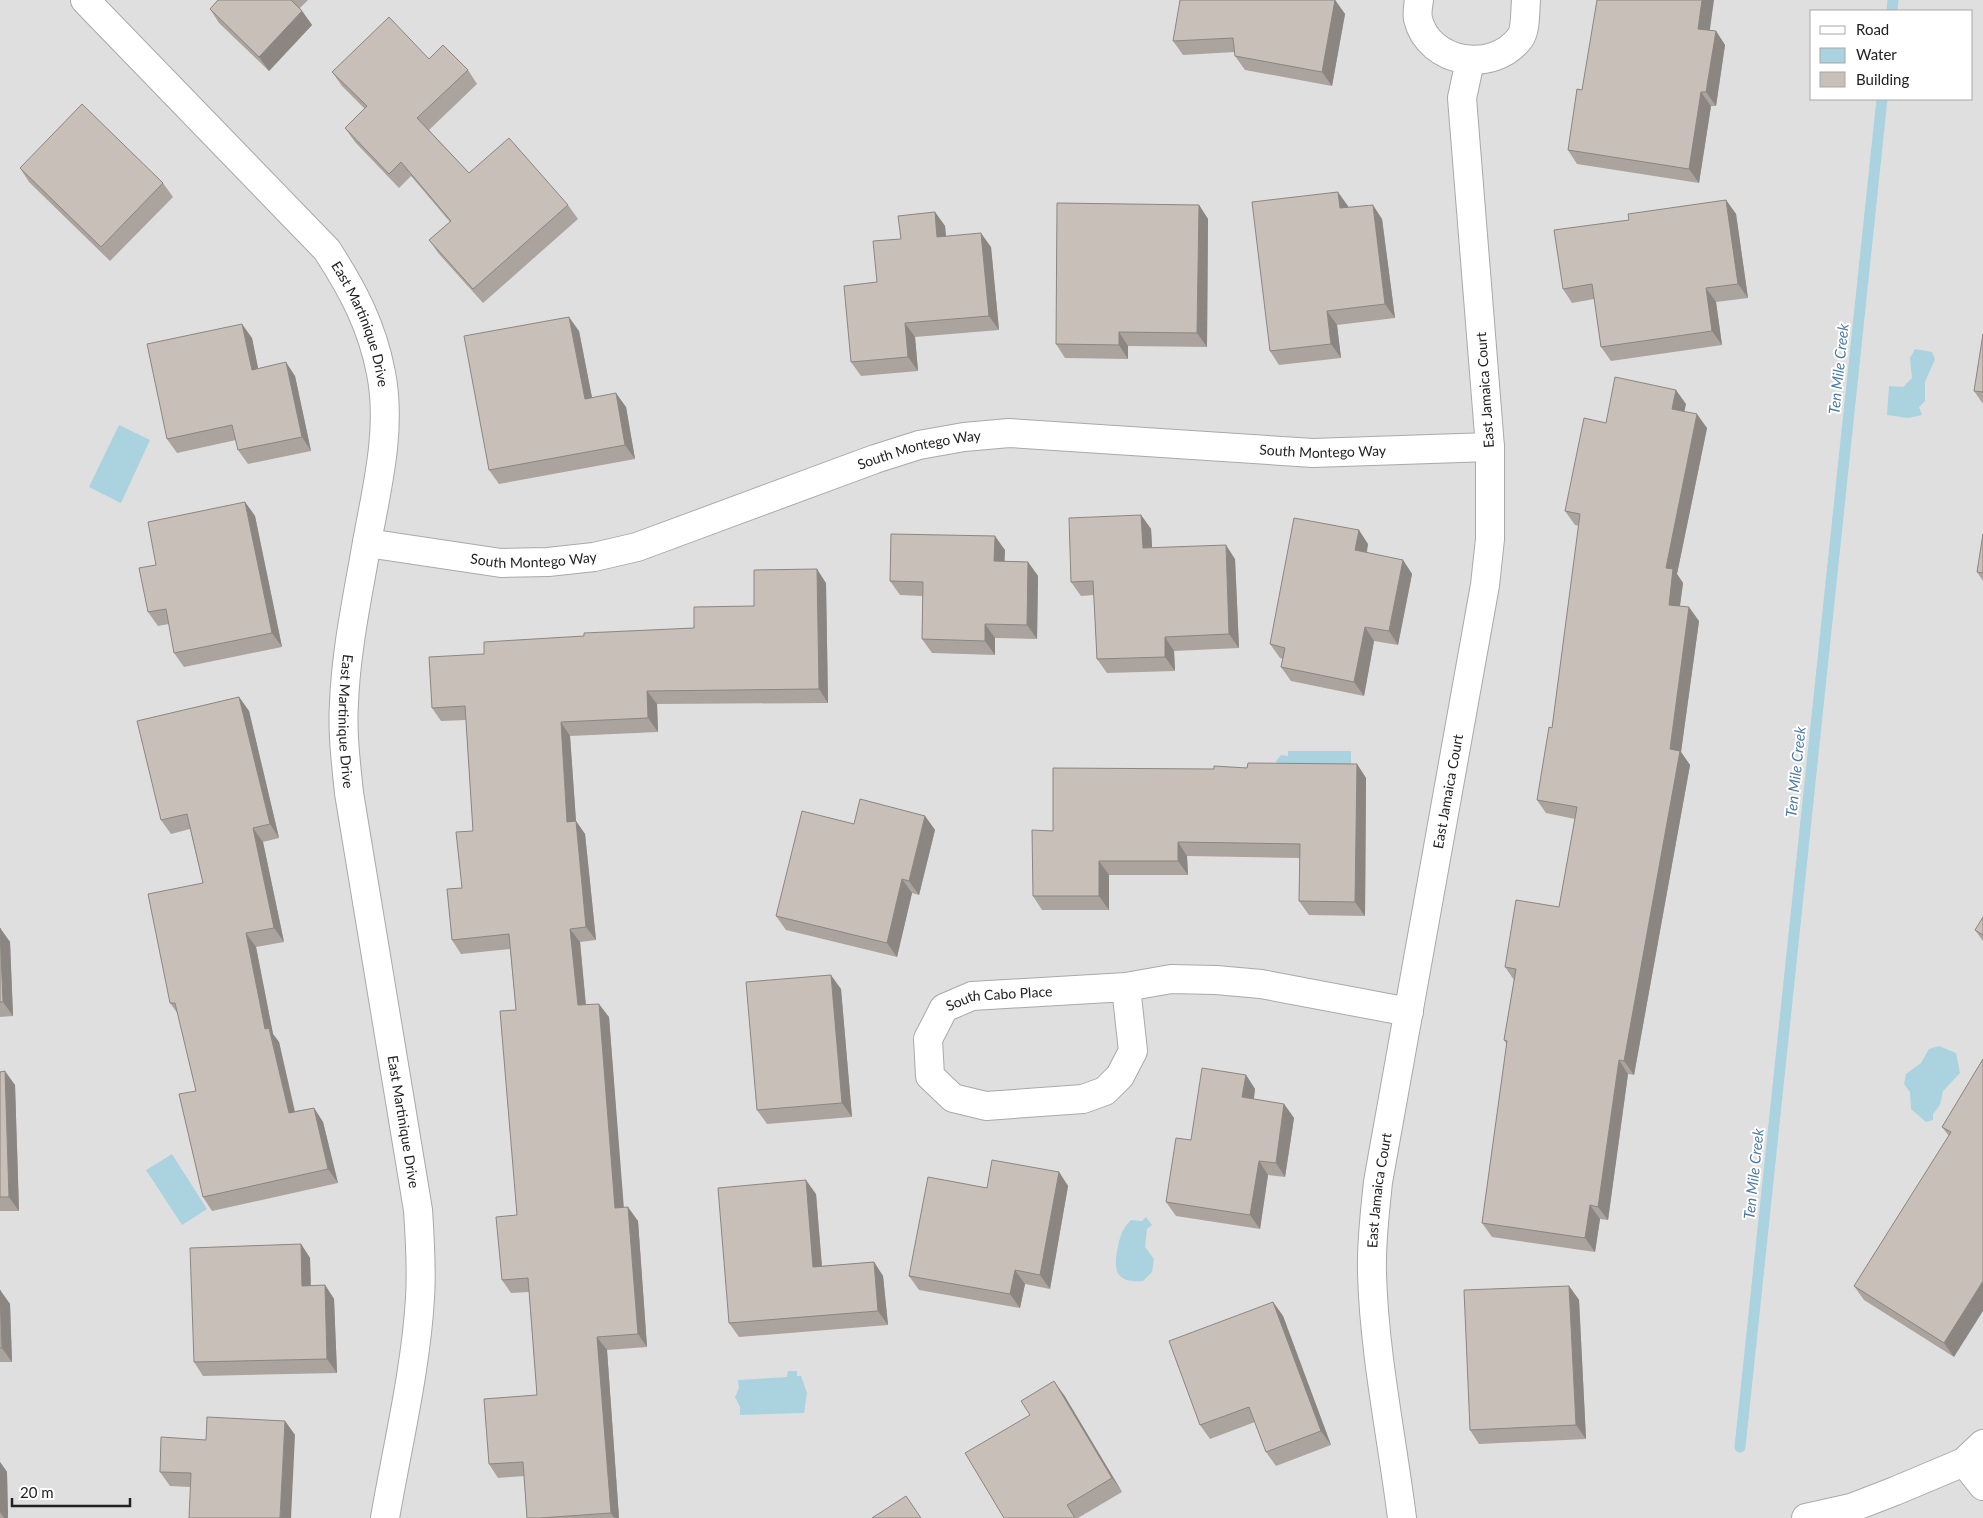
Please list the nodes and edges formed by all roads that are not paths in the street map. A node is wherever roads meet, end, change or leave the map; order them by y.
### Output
1 (84, 0) edge
2 (1419, 0) edge
3 (1526, 0) edge
4 (1470, 61) junction
5 (1490, 447) junction
6 (367, 543) junction
7 (1126, 987) junction
8 (1409, 1012) junction
9 (1973, 1453) edge
10 (1983, 1486) edge
11 (385, 1518) edge
12 (1402, 1518) edge
13 (1806, 1518) edge

1 - 6 street, East Martinique Drive
2 - 4 street
3 - 4 street
4 - 5 street, East Jamaica Court
5 - 6 street, South Montego Way
5 - 8 street, East Jamaica Court
6 - 11 street, East Martinique Drive
7 - 7 street, South Cabo Place
7 - 8 street, South Cabo Place
8 - 12 street, East Jamaica Court
9 - 10 street
9 - 13 street

